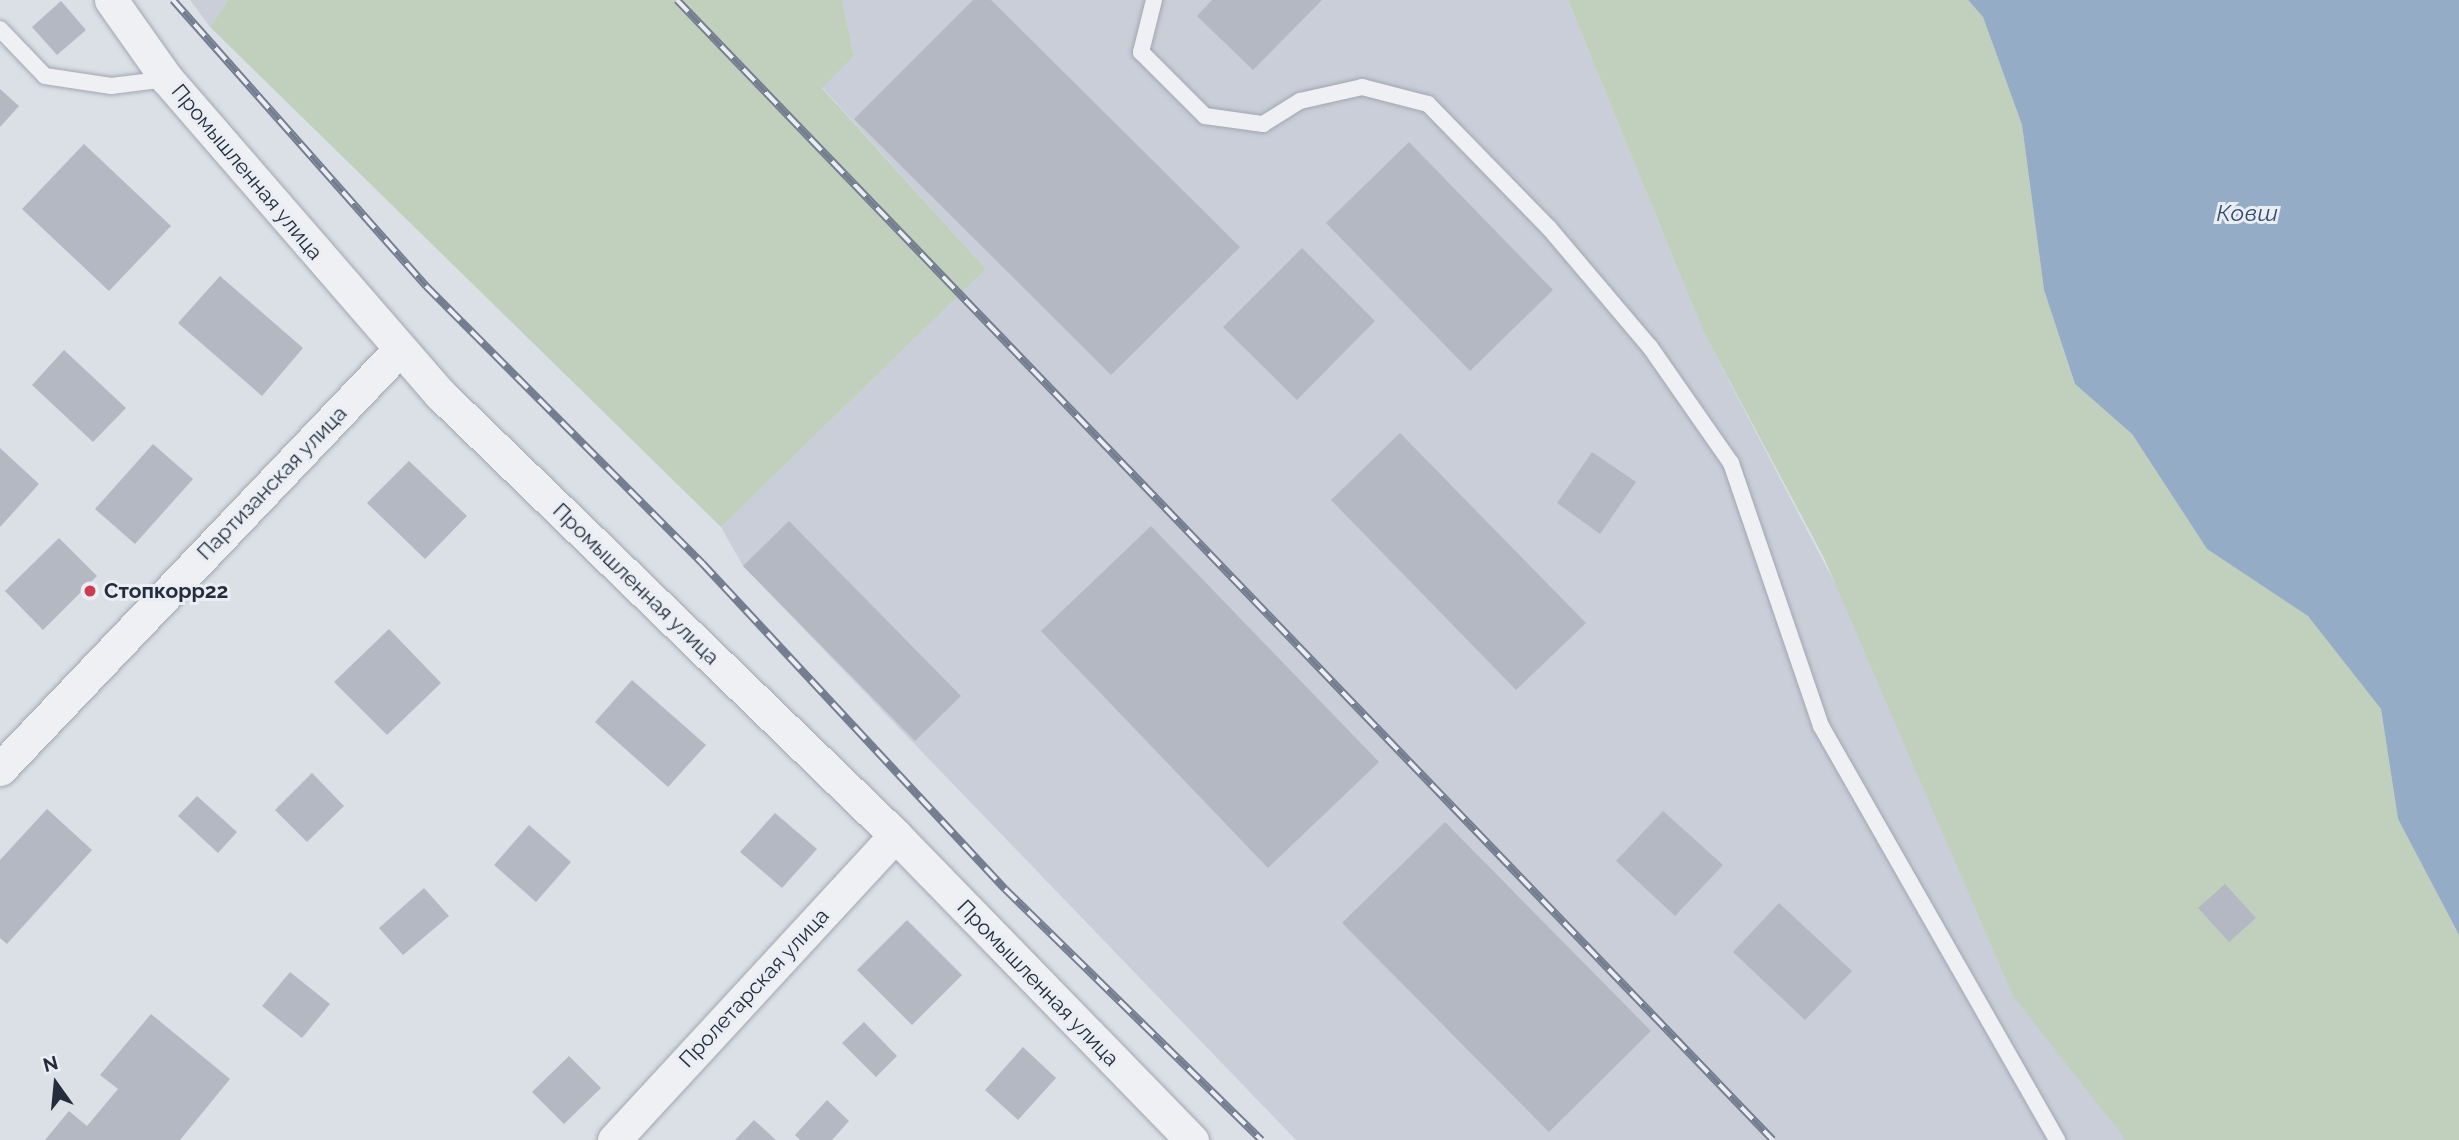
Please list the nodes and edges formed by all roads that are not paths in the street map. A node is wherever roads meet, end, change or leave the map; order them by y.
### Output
1 (111, 0) edge
2 (1154, 0) edge
3 (0, 29) edge
4 (167, 79) junction
5 (398, 350) junction
6 (0, 769) edge
7 (895, 835) junction
8 (614, 1140) edge
9 (1192, 1140) edge
10 (2057, 1140) edge

1 - 4 street, Промышленная улица
2 - 10 lane
3 - 4 lane
4 - 5 street, Промышленная улица
5 - 6 street, Партизанская улица
5 - 7 street, Промышленная улица
7 - 8 street, Пролетарская улица
7 - 9 street, Промышленная улица

